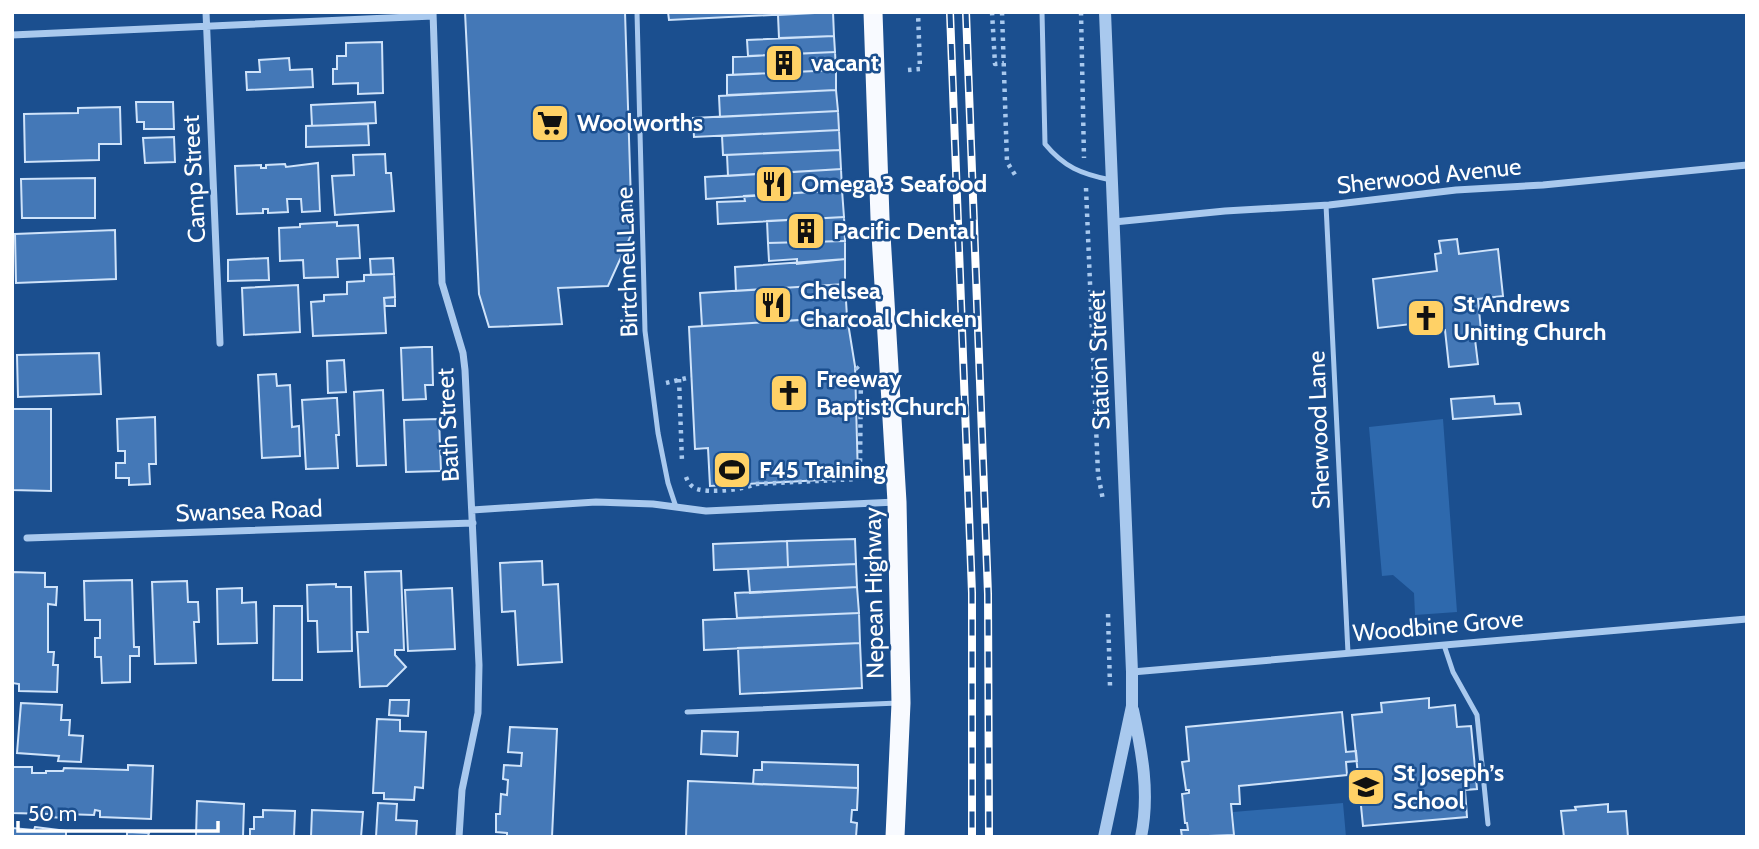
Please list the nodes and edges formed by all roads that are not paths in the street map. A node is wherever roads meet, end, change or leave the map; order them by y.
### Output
1 (206, 12) edge
2 (637, 12) edge
3 (873, 12) edge
4 (1042, 12) edge
5 (1105, 12) edge
6 (433, 14) edge
7 (206, 27) junction
8 (12, 35) edge
9 (1747, 165) edge
10 (1111, 180) junction
11 (1326, 205) junction
12 (1114, 222) junction
13 (220, 343) dead end
14 (897, 502) junction
15 (676, 507) junction
16 (472, 510) junction
17 (473, 523) junction
18 (27, 538) dead end
19 (1747, 619) edge
20 (1444, 645) junction
21 (1348, 653) junction
22 (1132, 672) junction
23 (901, 703) junction
24 (1132, 706) junction
25 (687, 712) dead end
26 (1488, 824) dead end
27 (1143, 832) edge
28 (459, 836) edge
29 (895, 837) edge
30 (1104, 837) edge

1 - 7 street, Camp Street
2 - 15 lane, Birtchnell Lane
3 - 14 highway, Nepean Highway
4 - 10 lane
5 - 10 street, Station Street
6 - 7 street
6 - 16 street, Bath Street
7 - 8 street
7 - 13 street, Camp Street
9 - 11 street, Sherwood Avenue
10 - 12 street, Station Street
11 - 12 street, Sherwood Avenue
11 - 21 lane, Sherwood Lane
12 - 22 street, Station Street
14 - 15 street
14 - 23 highway, Nepean Highway
15 - 16 street
16 - 17 street, Bath Street
17 - 18 street, Swansea Road
17 - 28 street, Bath Street
19 - 20 street, Woodbine Grove
20 - 21 street, Woodbine Grove
20 - 26 lane
21 - 22 street, Woodbine Grove
22 - 24 street, Station Street
23 - 25 lane
23 - 29 highway, Nepean Highway
24 - 27 street, Station Street
24 - 30 street, Station Street

